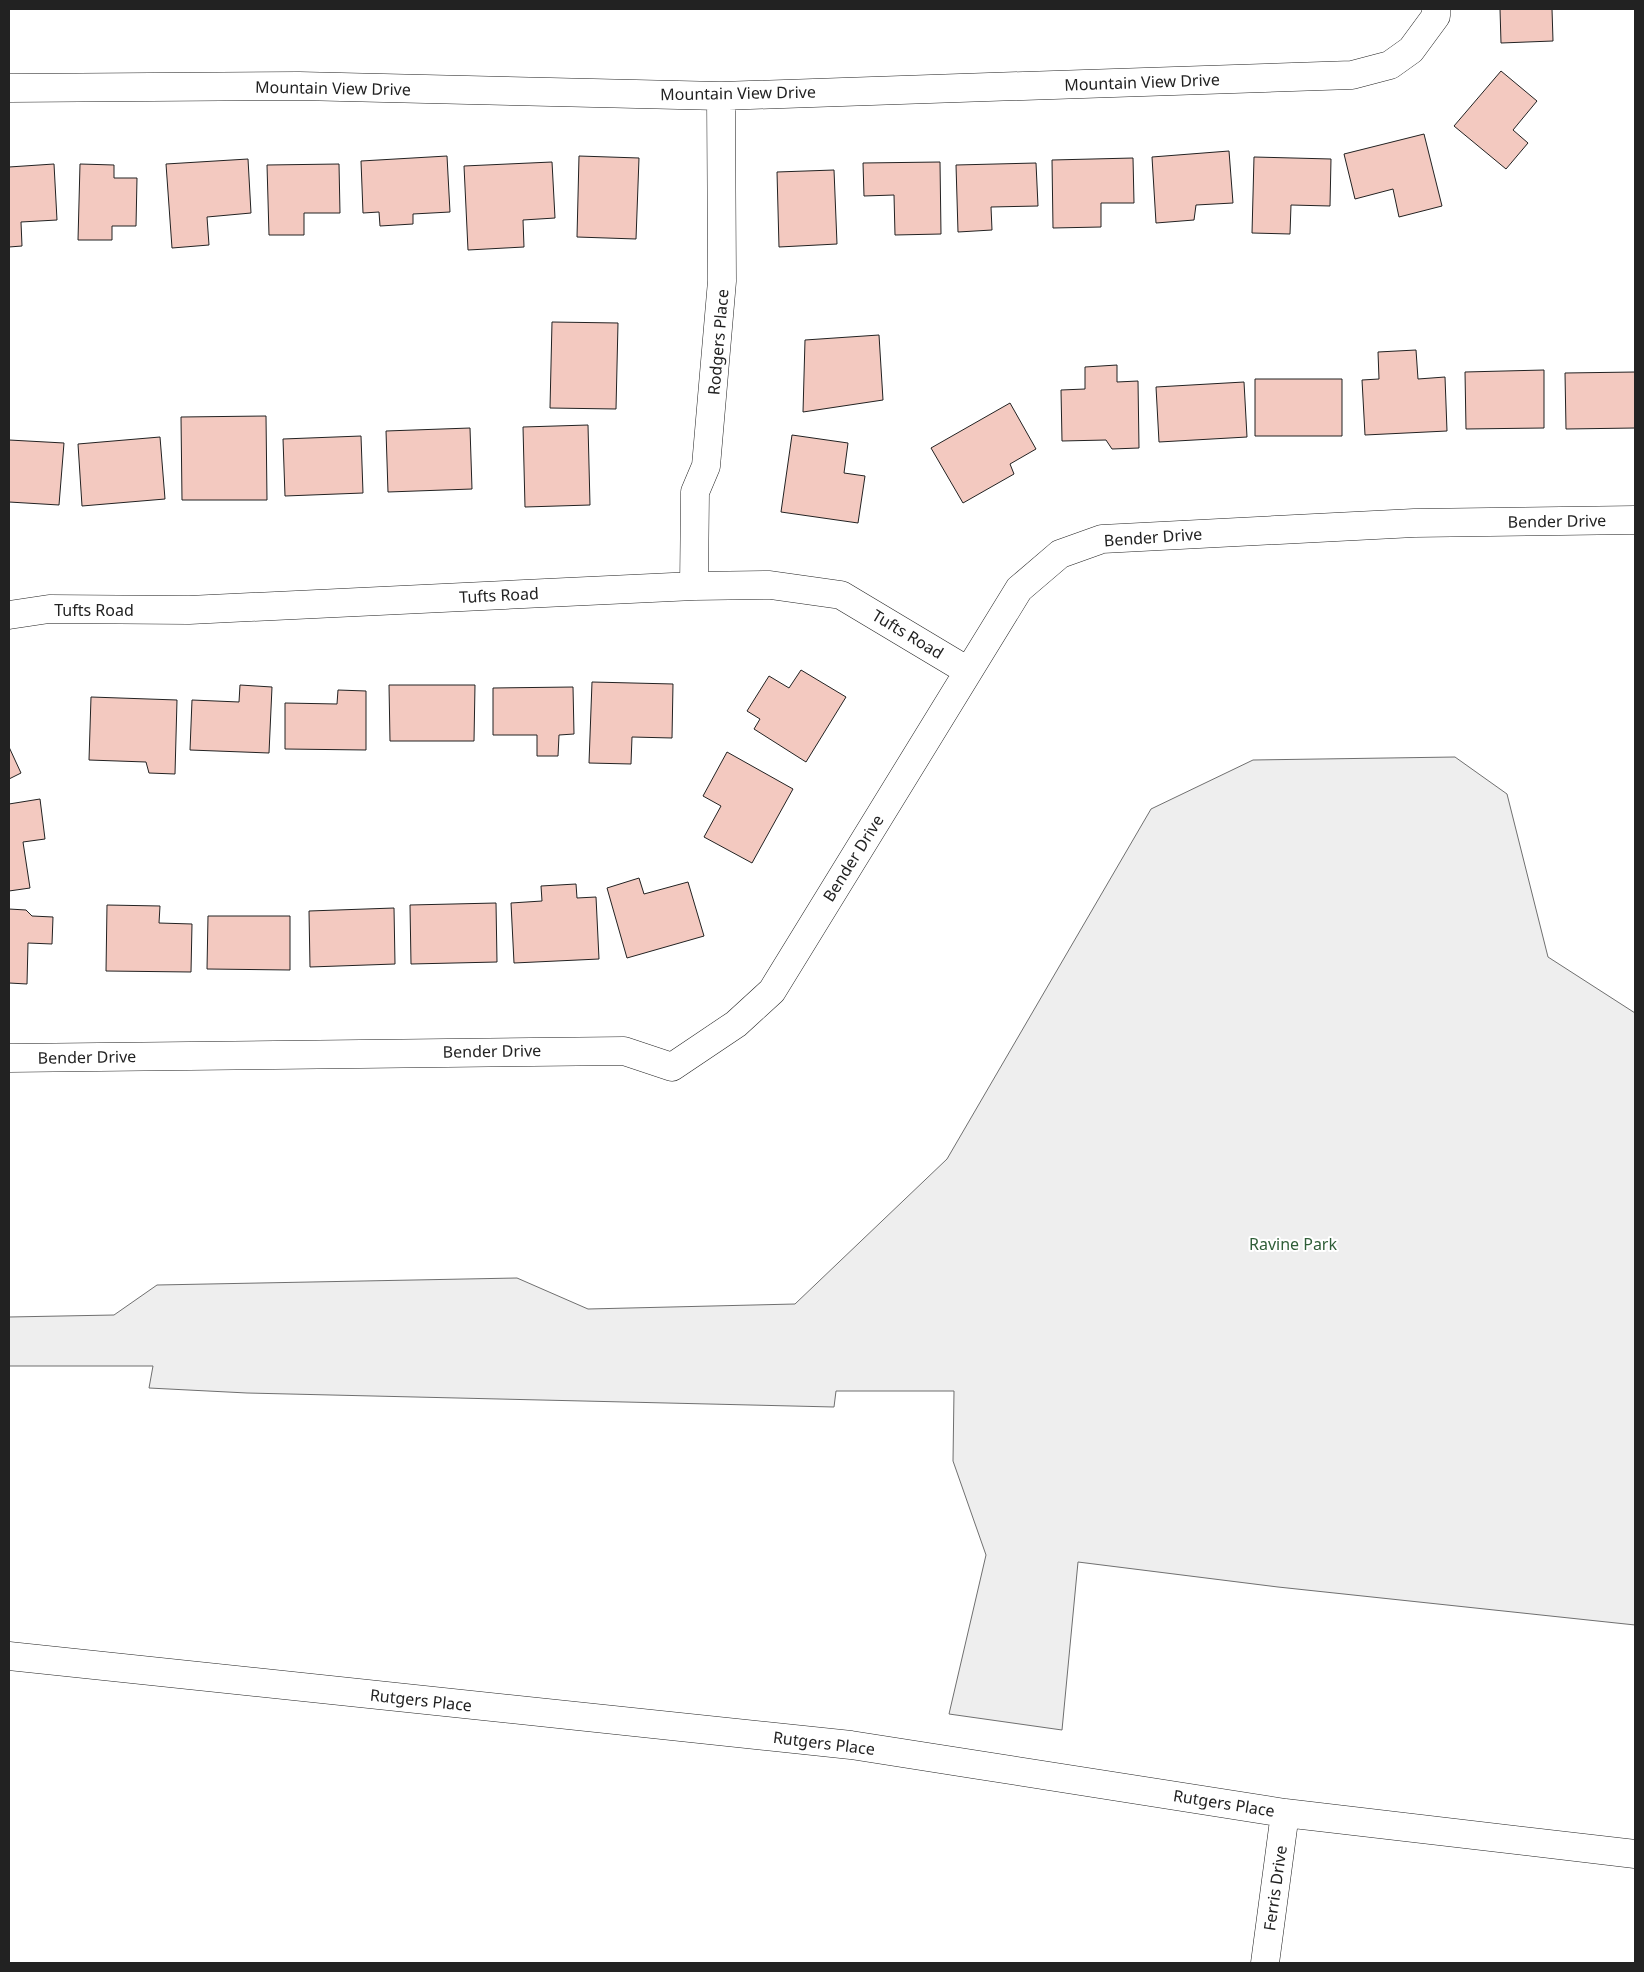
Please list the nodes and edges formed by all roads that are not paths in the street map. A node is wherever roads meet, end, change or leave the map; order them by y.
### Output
1 (1436, 9) edge
2 (9, 88) edge
3 (721, 96) junction
4 (1635, 520) edge
5 (694, 586) junction
6 (9, 615) edge
7 (968, 671) junction
8 (9, 1058) edge
9 (9, 1656) edge
10 (1285, 1812) junction
11 (1635, 1854) edge
12 (1265, 1963) edge

1 - 3 street, Mountain View Drive
2 - 3 street, Mountain View Drive
3 - 5 street, Rodgers Place
4 - 7 street, Bender Drive
5 - 6 street, Tufts Road
5 - 7 street, Tufts Road
7 - 8 street, Bender Drive
9 - 10 street, Rutgers Place
10 - 11 street, Rutgers Place
10 - 12 street, Ferris Drive

